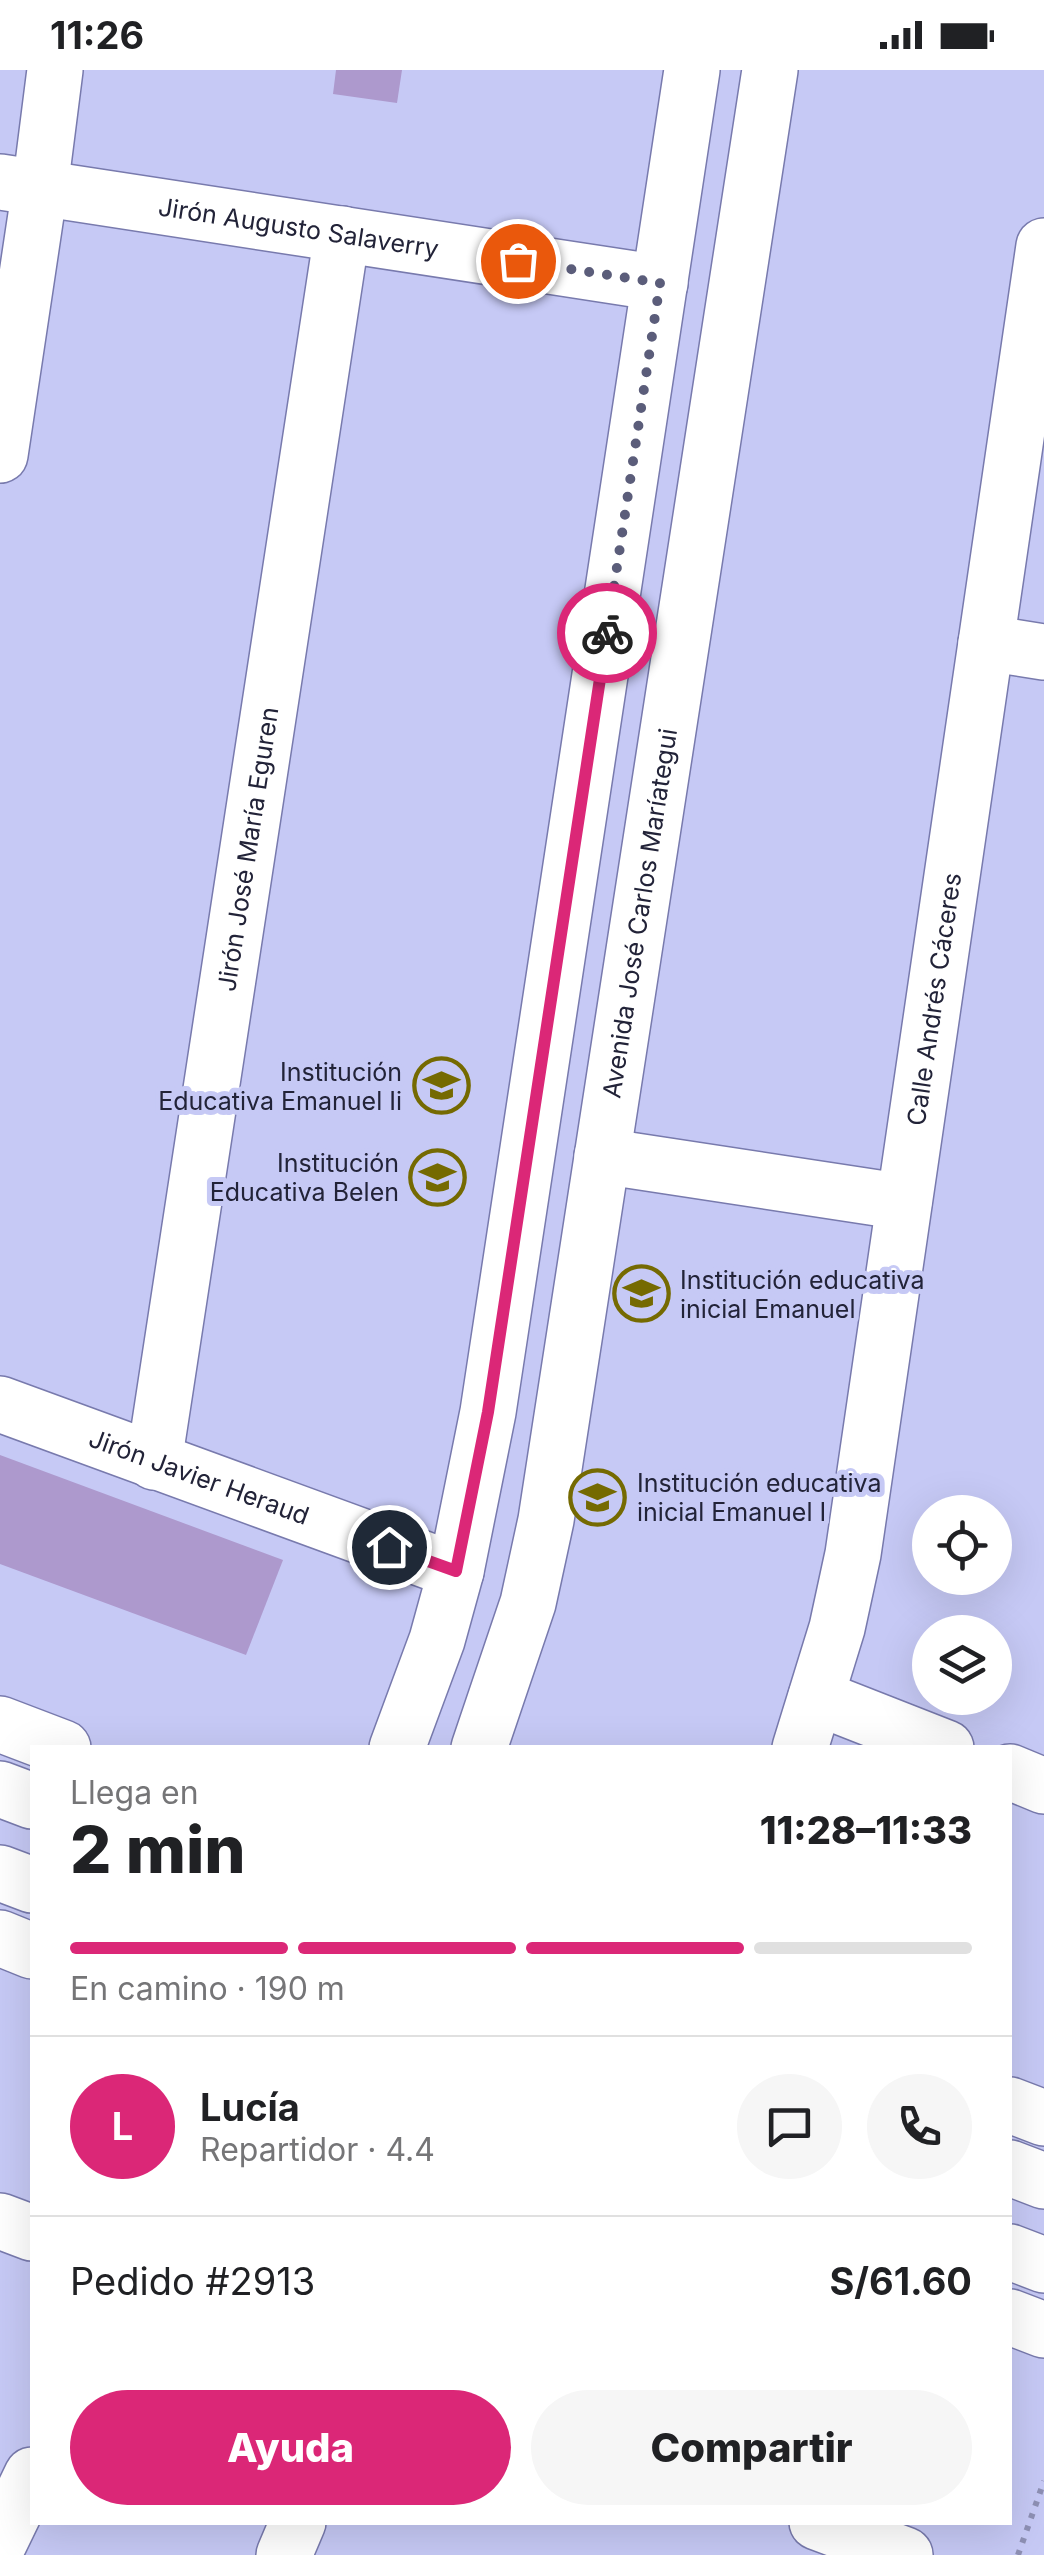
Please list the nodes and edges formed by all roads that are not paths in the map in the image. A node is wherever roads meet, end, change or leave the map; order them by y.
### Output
1 (55, 70) edge
2 (692, 70) edge
3 (770, 70) edge
4 (20, 185) edge
5 (342, 234) junction
6 (1044, 246) edge
7 (660, 283) junction
8 (1038, 337) edge
9 (0, 455) edge
10 (986, 643) junction
11 (1044, 652) edge
12 (602, 1156) junction
13 (904, 1202) junction
14 (0, 1404) edge
15 (154, 1462) junction
16 (456, 1571) junction
17 (808, 1722) edge
18 (0, 1724) edge
19 (55, 1745) edge
20 (398, 1745) edge
21 (480, 1745) edge
22 (930, 1745) edge
23 (1012, 1773) edge
24 (1044, 1786) edge
25 (0, 1789) edge
26 (30, 1800) edge
27 (0, 1873) edge
28 (30, 1884) edge
29 (0, 1938) edge
30 (30, 1949) edge
31 (1012, 2107) edge
32 (1044, 2118) edge
33 (1012, 2169) edge
34 (1044, 2181) edge
35 (0, 2221) edge
36 (30, 2233) edge
37 (1012, 2253) edge
38 (1044, 2264) edge
39 (1012, 2318) edge
40 (1044, 2330) edge
41 (30, 2479) edge
42 (297, 2525) edge
43 (825, 2525) edge
44 (0, 2541) edge
45 (284, 2555) edge
46 (905, 2555) edge

1 - 4 street
2 - 7 street
3 - 12 street, Avenida José Carlos Maríategui
4 - 5 street, Jirón Augusto Salaverry
4 - 9 street
5 - 7 street, Jirón Augusto Salaverry
5 - 15 street, Jirón José María Eguren
6 - 8 street, Calle Andrés Cáceres
7 - 16 street
8 - 10 street, Calle Andrés Cáceres
10 - 11 street
10 - 13 street, Calle Andrés Cáceres
12 - 13 street
12 - 21 street, Avenida José Carlos Maríategui
13 - 17 street, Calle Andrés Cáceres
14 - 15 street, Jirón Javier Heraud
15 - 16 street, Jirón Javier Heraud
16 - 20 street
17 - 22 street
18 - 19 street
23 - 24 street
25 - 26 street
27 - 28 street
29 - 30 street
31 - 32 street
33 - 34 street
35 - 36 street
37 - 38 street
39 - 40 street
41 - 44 street
42 - 45 street
43 - 46 street

